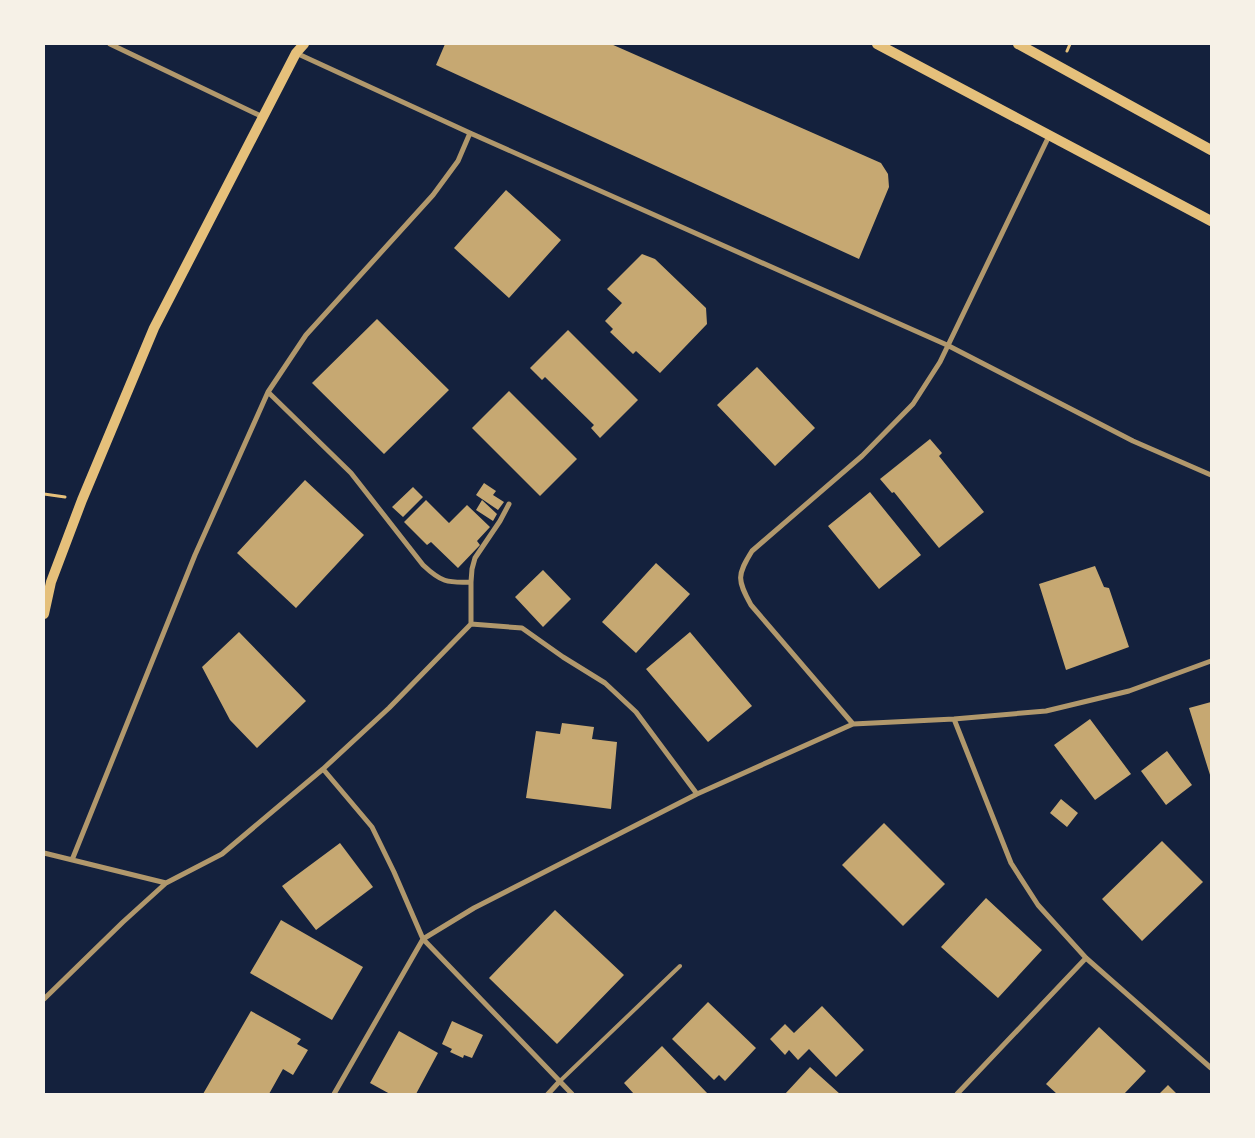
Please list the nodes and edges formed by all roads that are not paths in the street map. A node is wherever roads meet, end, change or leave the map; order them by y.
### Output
1 (110, 44) edge
2 (304, 44) edge
3 (877, 44) edge
4 (1018, 44) edge
5 (298, 49) edge
6 (264, 117) junction
7 (470, 133) junction
8 (1049, 136) junction
9 (1211, 150) edge
10 (1211, 221) edge
11 (947, 345) junction
12 (268, 392) junction
13 (1211, 475) edge
14 (509, 504) dead end
15 (471, 582) junction
16 (44, 614) edge
17 (471, 624) junction
18 (1211, 661) edge
19 (954, 719) junction
20 (853, 724) junction
21 (323, 769) junction
22 (697, 794) junction
23 (44, 853) edge
24 (72, 860) junction
25 (166, 883) junction
26 (423, 938) junction
27 (1086, 958) junction
28 (680, 966) dead end
29 (44, 999) edge
30 (1211, 1068) edge
31 (559, 1082) junction
32 (334, 1094) edge
33 (548, 1094) edge
34 (572, 1094) edge
35 (957, 1094) edge

1 - 6 street
2 - 5 main road
3 - 8 main road
4 - 9 main road
5 - 6 main road
5 - 7 street
6 - 16 main road
7 - 11 street
7 - 12 street
8 - 10 main road
8 - 11 street
11 - 13 street
11 - 20 street
12 - 15 street
12 - 24 street
14 - 15 street
15 - 17 street
17 - 21 street
17 - 22 street
18 - 19 street
19 - 20 street
19 - 27 street
20 - 22 street
21 - 25 street
21 - 26 street
22 - 26 street
23 - 24 street
24 - 25 street
25 - 29 street
26 - 31 street
26 - 32 street
27 - 30 street
27 - 35 street
28 - 31 lane
31 - 33 street
31 - 34 street

